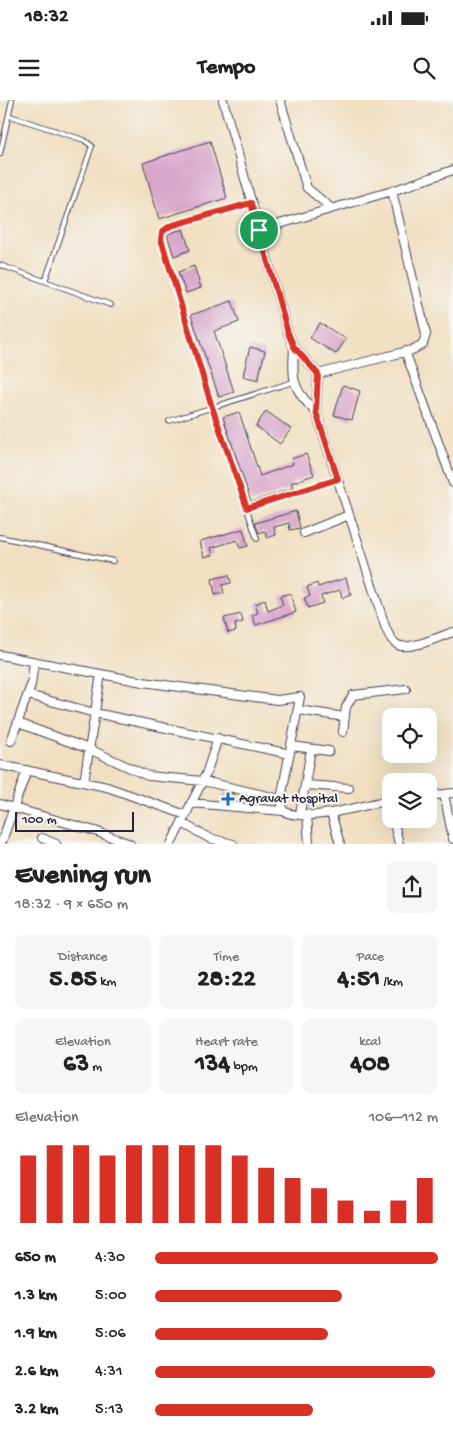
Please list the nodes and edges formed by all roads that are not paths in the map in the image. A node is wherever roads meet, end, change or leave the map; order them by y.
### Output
1 (12, 100) edge
2 (223, 100) edge
3 (280, 100) edge
4 (10, 116) junction
5 (0, 154) edge
6 (453, 170) edge
7 (392, 191) junction
8 (251, 203) junction
9 (330, 208) junction
10 (259, 230) junction
11 (0, 265) edge
12 (45, 281) junction
13 (110, 304) dead end
14 (294, 347) junction
15 (405, 351) junction
16 (318, 374) junction
17 (293, 382) junction
18 (212, 407) junction
19 (316, 412) junction
20 (169, 421) dead end
21 (338, 479) junction
22 (453, 483) edge
23 (247, 508) junction
24 (349, 515) junction
25 (304, 533) dead end
26 (0, 536) edge
27 (258, 539) dead end
28 (113, 561) dead end
29 (453, 632) edge
30 (0, 655) edge
31 (34, 662) junction
32 (101, 674) junction
33 (406, 689) dead end
34 (28, 695) junction
35 (298, 710) junction
36 (95, 713) junction
37 (345, 717) junction
38 (18, 722) junction
39 (343, 732) dead end
40 (218, 738) junction
41 (11, 741) dead end
42 (311, 748) junction
43 (89, 749) junction
44 (291, 750) junction
45 (329, 751) dead end
46 (0, 765) edge
47 (27, 770) junction
48 (203, 781) junction
49 (84, 782) junction
50 (306, 785) junction
51 (349, 788) dead end
52 (453, 793) edge
53 (444, 794) junction
54 (437, 795) edge
55 (281, 799) junction
56 (382, 802) edge
57 (191, 803) junction
58 (0, 804) edge
59 (16, 808) junction
60 (283, 811) junction
61 (331, 813) junction
62 (304, 814) junction
63 (184, 819) junction
64 (395, 828) edge
65 (42, 838) dead end
66 (453, 839) edge
67 (208, 841) edge
68 (1, 844) edge
69 (56, 844) edge
70 (130, 844) edge
71 (171, 844) edge
72 (233, 844) edge
73 (309, 844) edge
74 (340, 844) edge
75 (399, 844) edge

1 - 4 lane
2 - 8 street
3 - 9 street
4 - 5 lane
4 - 12 lane
6 - 7 street
7 - 9 street
7 - 15 street
8 - 10 street
8 - 18 lane
9 - 10 street
10 - 14 street
11 - 12 lane
12 - 13 lane
14 - 16 street
14 - 17 street
15 - 16 street
15 - 22 street
16 - 19 street
17 - 18 lane
17 - 19 street
18 - 20 lane
18 - 23 lane
19 - 21 street
21 - 23 lane
21 - 24 street
23 - 27 lane
24 - 25 street
24 - 29 street
26 - 28 lane
30 - 31 street
31 - 32 street
31 - 34 street
32 - 35 street
32 - 36 street
33 - 37 street
34 - 36 street
34 - 38 street
35 - 37 street
35 - 44 street
36 - 40 street
36 - 43 street
37 - 39 street
38 - 41 street
38 - 43 street
40 - 44 street
40 - 48 street
42 - 44 street
42 - 45 street
42 - 50 street
43 - 48 street
43 - 49 street
44 - 55 street
46 - 47 street
47 - 49 street
47 - 59 street
48 - 55 street
48 - 57 street
49 - 63 street
50 - 51 street
50 - 62 street
52 - 53 street
53 - 54 street
53 - 66 street
55 - 60 street
56 - 61 street
57 - 60 street
57 - 63 street
58 - 59 street
59 - 68 street
59 - 70 street
60 - 62 street
61 - 62 street
61 - 74 street
62 - 73 street
63 - 67 street
63 - 71 street
64 - 75 street
65 - 69 street
67 - 72 street

